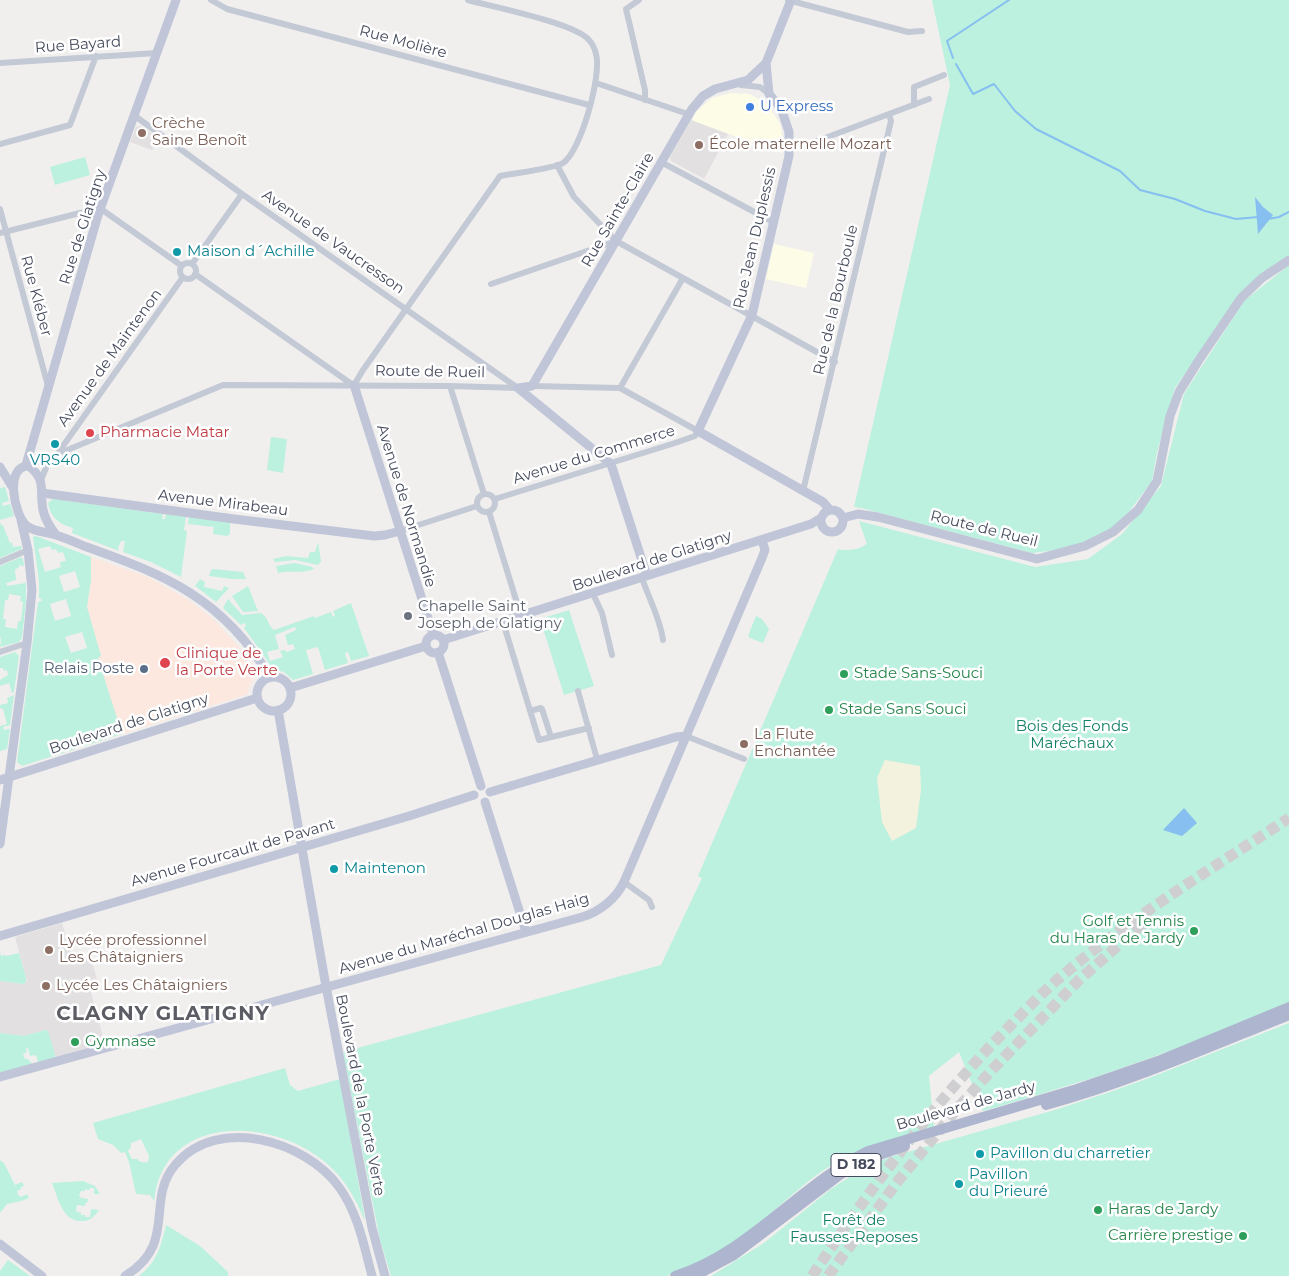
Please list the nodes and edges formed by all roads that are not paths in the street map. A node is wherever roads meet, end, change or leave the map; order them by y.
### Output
1 (176, 0) edge
2 (211, 0) edge
3 (468, 0) edge
4 (639, 0) edge
5 (790, 1) edge
6 (922, 31) dead end
7 (157, 53) junction
8 (96, 56) junction
9 (0, 63) edge
10 (766, 63) junction
11 (944, 76) dead end
12 (596, 83) junction
13 (734, 84) junction
14 (753, 86) joint
15 (769, 94) junction
16 (929, 99) dead end
17 (645, 100) junction
18 (589, 105) junction
19 (914, 105) junction
20 (688, 114) junction
21 (134, 116) junction
22 (890, 117) junction
23 (0, 144) edge
24 (790, 144) junction
25 (662, 162) junction
26 (557, 166) junction
27 (242, 194) junction
28 (0, 209) edge
29 (101, 209) junction
30 (773, 222) junction
31 (3, 233) edge
32 (616, 242) junction
33 (1289, 260) edge
34 (192, 264) junction
35 (182, 266) junction
36 (195, 274) junction
37 (183, 277) junction
38 (683, 278) junction
39 (491, 284) dead end
40 (407, 309) junction
41 (752, 315) junction
42 (835, 362) junction
43 (354, 385) junction
44 (450, 386) junction
45 (525, 388) junction
46 (620, 388) junction
47 (48, 390) junction
48 (698, 431) junction
49 (57, 454) junction
50 (50, 458) junction
51 (611, 464) junction
52 (0, 466) edge
53 (24, 467) junction
54 (41, 480) junction
55 (13, 488) junction
56 (804, 491) junction
57 (42, 493) junction
58 (484, 494) junction
59 (495, 499) junction
60 (477, 506) junction
61 (489, 512) junction
62 (824, 517) junction
63 (20, 518) junction
64 (843, 518) junction
65 (46, 519) junction
66 (34, 530) junction
67 (400, 531) junction
68 (56, 535) junction
69 (762, 540) junction
70 (27, 545) junction
71 (0, 562) edge
72 (644, 577) junction
73 (593, 594) junction
74 (521, 616) junction
75 (503, 622) junction
76 (432, 634) junction
77 (444, 640) junction
78 (663, 640) dead end
79 (27, 643) junction
80 (426, 646) junction
81 (0, 652) edge
82 (438, 652) junction
83 (612, 655) dead end
84 (270, 677) junction
85 (290, 688) junction
86 (578, 691) dead end
87 (257, 698) junction
88 (278, 710) junction
89 (530, 711) junction
90 (589, 728) junction
91 (686, 736) junction
92 (551, 737) junction
93 (597, 759) junction
94 (744, 759) dead end
95 (5, 778) edge
96 (481, 786) junction
97 (490, 792) junction
98 (474, 795) junction
99 (485, 802) junction
100 (0, 844) edge
101 (302, 847) junction
102 (624, 882) junction
103 (652, 907) dead end
104 (526, 932) junction
105 (0, 936) edge
106 (326, 988) junction
107 (1289, 1007) edge
108 (1289, 1015) edge
109 (0, 1077) edge
110 (0, 1244) edge
111 (42, 1276) edge
112 (125, 1276) edge
113 (372, 1276) edge
114 (386, 1276) edge
115 (674, 1276) edge
116 (695, 1276) edge

1 - 7 street, Rue de Glatigny
2 - 18 street, Rue Molière
3 - 12 street
4 - 17 street
5 - 6 street
5 - 10 street
7 - 8 street, Rue Bayard
7 - 21 street, Rue de Glatigny
8 - 9 street, Rue Bayard
8 - 23 street
10 - 13 street
10 - 15 street
11 - 19 street
12 - 17 street
12 - 18 street
13 - 14 street, Rue Sainte-Claire
13 - 20 street, Rue Sainte-Claire
14 - 15 street, Rue Jean Duplessis
15 - 24 street, Rue Jean Duplessis
16 - 19 street
17 - 20 street
18 - 26 street
19 - 22 street
20 - 25 street, Rue Sainte-Claire
21 - 27 street, Avenue de Vaucresson
21 - 29 street, Rue de Glatigny
22 - 24 street
22 - 42 street, Rue de la Bourboule
24 - 30 street, Rue Jean Duplessis
25 - 30 street
25 - 32 street, Rue Sainte-Claire
26 - 32 street
26 - 40 street
27 - 34 street
27 - 40 street, Avenue de Vaucresson
28 - 31 street, Rue Kléber
29 - 31 street
29 - 35 street
29 - 47 street, Rue de Glatigny
30 - 41 street, Rue Jean Duplessis
31 - 47 street, Rue Kléber
32 - 38 street
32 - 39 street
32 - 45 street, Rue Sainte-Claire
33 - 64 street, Route de Rueil
34 - 35 street
34 - 36 street
35 - 37 street
36 - 37 street
36 - 43 street
37 - 49 street, Avenue de Maintenon
38 - 41 street
38 - 46 street
40 - 43 street
40 - 45 street, Avenue de Vaucresson
41 - 42 street
41 - 48 street, Rue Jean Duplessis
42 - 56 street, Rue de la Bourboule
43 - 44 street, Route de Rueil
43 - 49 street, Route de Rueil
43 - 67 street, Avenue de Normandie
44 - 45 street, Route de Rueil
44 - 58 street
45 - 46 street, Route de Rueil
45 - 51 street
46 - 48 street, Route de Rueil
47 - 53 street, Rue de Glatigny
48 - 51 street, Avenue du Commerce
48 - 56 street, Route de Rueil
49 - 50 street, Route de Rueil
50 - 53 street, Route de Rueil
50 - 54 street
51 - 59 street, Avenue du Commerce
51 - 72 street
52 - 53 street
52 - 55 street
53 - 54 street
53 - 55 street, Rue de Glatigny
54 - 57 street
55 - 63 street
56 - 62 street, Route de Rueil
57 - 65 street
57 - 67 street, Avenue Mirabeau
58 - 59 street
58 - 60 street
59 - 61 street
60 - 61 street
60 - 67 street
61 - 74 street
62 - 64 street
62 - 64 street
62 - 69 street, Boulevard de Glatigny
63 - 66 street
63 - 70 street
65 - 66 street
65 - 68 street
66 - 68 street
66 - 70 street
67 - 76 street, Avenue de Normandie
68 - 84 street
69 - 72 street, Boulevard de Glatigny
69 - 91 street, Avenue du Maréchal Douglas Haig
70 - 71 street
70 - 79 street
72 - 73 street, Boulevard de Glatigny
72 - 78 street
73 - 74 street, Boulevard de Glatigny
73 - 83 street
74 - 75 street, Boulevard de Glatigny
75 - 77 street, Boulevard de Glatigny
75 - 89 street
76 - 77 street
76 - 80 street
77 - 82 street
79 - 81 street
79 - 95 street
80 - 82 street
80 - 85 street
82 - 96 street
84 - 85 street
84 - 87 street
85 - 88 street
86 - 90 street
87 - 88 street
87 - 95 street, Boulevard de Glatigny
88 - 101 street, Boulevard de la Porte Verte
89 - 92 street
89 - 92 street
90 - 92 street
90 - 93 street
91 - 93 street
91 - 94 street
91 - 102 street, Avenue du Maréchal Douglas Haig
93 - 97 street
95 - 100 street
96 - 97 street
96 - 98 street
97 - 99 street
98 - 99 street
98 - 101 street, Avenue Fourcault de Pavant
99 - 104 street
101 - 105 street, Avenue Fourcault de Pavant
101 - 106 street, Boulevard de la Porte Verte
102 - 103 street
102 - 104 street, Avenue du Maréchal Douglas Haig
104 - 106 street, Avenue du Maréchal Douglas Haig
106 - 109 street, Avenue du Maréchal Douglas Haig
106 - 114 street, Boulevard de la Porte Verte
107 - 115 main road, Boulevard de Jardy / D 182
108 - 116 main road, Boulevard de Jardy / D 182
110 - 111 street
112 - 113 street

